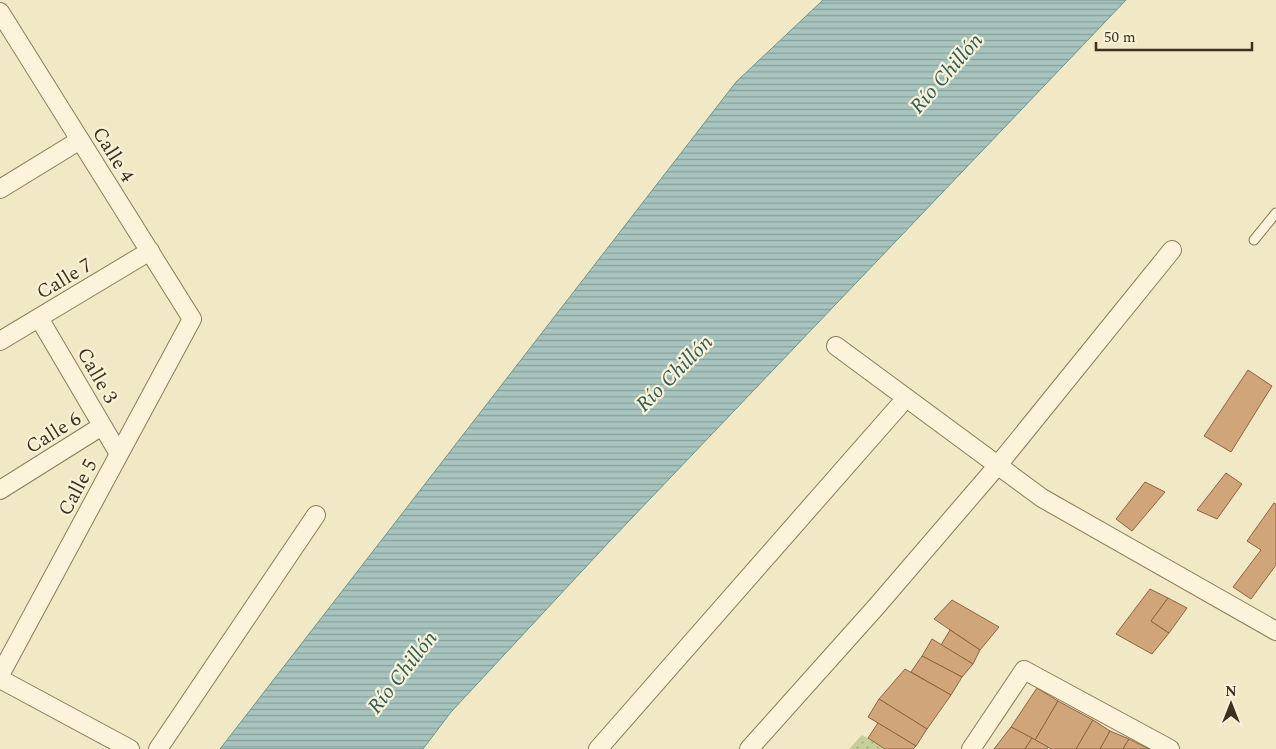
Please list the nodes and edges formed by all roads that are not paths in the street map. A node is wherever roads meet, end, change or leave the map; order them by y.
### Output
1 (0, 12) edge
2 (80, 140) junction
3 (0, 189) edge
4 (1276, 213) edge
5 (1254, 240) dead end
6 (1172, 250) dead end
7 (150, 251) junction
8 (39, 318) junction
9 (192, 319) joint
10 (0, 341) edge
11 (836, 346) dead end
12 (906, 398) junction
13 (102, 426) junction
14 (119, 454) junction
15 (998, 465) junction
16 (0, 490) edge
17 (316, 515) dead end
18 (1276, 631) edge
19 (0, 677) edge
20 (130, 749) edge
21 (158, 749) edge
22 (598, 749) edge
23 (749, 749) edge
24 (971, 749) edge
25 (1170, 749) edge

1 - 2 street, Calle 4
2 - 3 street
2 - 7 street, Calle 4
4 - 5 lane
6 - 15 street
7 - 8 street, Calle 7
7 - 9 street, Calle 4
8 - 10 street, Calle 7
8 - 13 street, Calle 3
9 - 14 street, Calle 5
11 - 12 street
12 - 15 street
12 - 22 street
13 - 14 street, Calle 3
13 - 16 street, Calle 6
14 - 19 street, Calle 5
15 - 18 street
15 - 23 street
17 - 21 street
19 - 20 street
24 - 25 street

